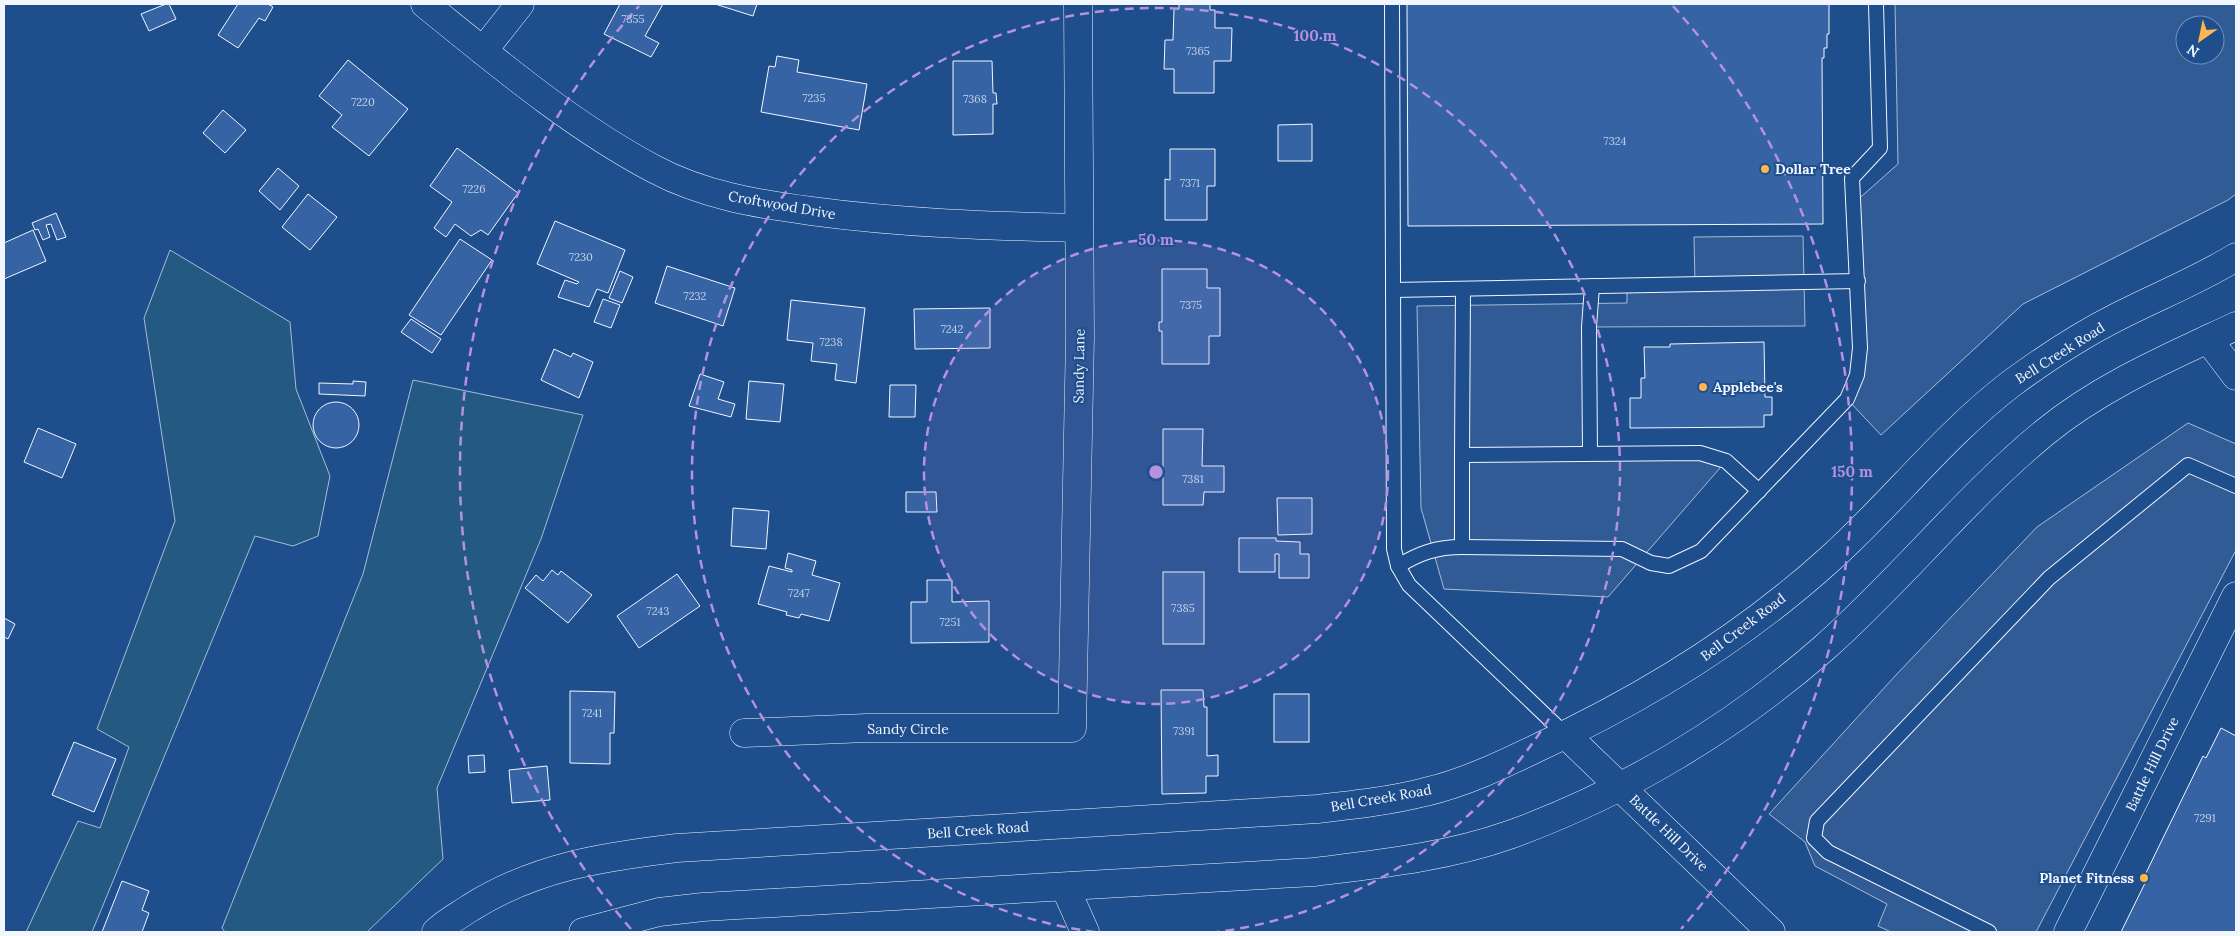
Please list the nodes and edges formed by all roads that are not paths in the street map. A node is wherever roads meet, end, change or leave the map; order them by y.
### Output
1 (425, 4) edge
2 (520, 4) edge
3 (1078, 4) edge
4 (1392, 4) edge
5 (1876, 4) edge
6 (482, 51) junction
7 (1078, 228) junction
8 (2236, 257) edge
9 (1858, 281) junction
10 (1592, 286) junction
11 (1463, 289) junction
12 (1393, 290) junction
13 (2236, 326) edge
14 (2208, 339) junction
15 (2236, 376) edge
16 (1590, 453) junction
17 (1462, 455) junction
18 (2236, 486) edge
19 (1759, 491) junction
20 (1462, 547) junction
21 (1398, 566) junction
22 (2236, 596) edge
23 (1072, 728) joint
24 (744, 733) dead end
25 (1566, 735) junction
26 (1620, 785) junction
27 (1065, 887) junction
28 (436, 932) edge
29 (583, 932) edge
30 (1085, 932) edge
31 (1771, 932) edge
32 (1989, 932) edge
33 (2068, 932) edge

1 - 6 main road, Croftwood Drive
2 - 6 main road
3 - 7 main road, Sandy Lane
4 - 12 lane
5 - 9 lane
6 - 7 main road, Croftwood Drive
7 - 23 main road, Sandy Lane
8 - 25 main road, Bell Creek Road
9 - 10 lane
9 - 19 lane
10 - 11 lane
10 - 16 lane
11 - 12 lane
11 - 17 lane
12 - 21 lane
13 - 14 main road
14 - 15 main road
14 - 26 main road
16 - 17 lane
16 - 19 lane
17 - 20 lane
18 - 32 lane
19 - 20 lane
20 - 21 lane
21 - 25 lane
22 - 33 main road, Battle Hill Drive
23 - 24 main road, Sandy Circle
25 - 26 main road, Battle Hill Drive
25 - 28 main road, Bell Creek Road
26 - 27 main road
26 - 31 main road, Battle Hill Drive
27 - 29 main road
27 - 30 main road

